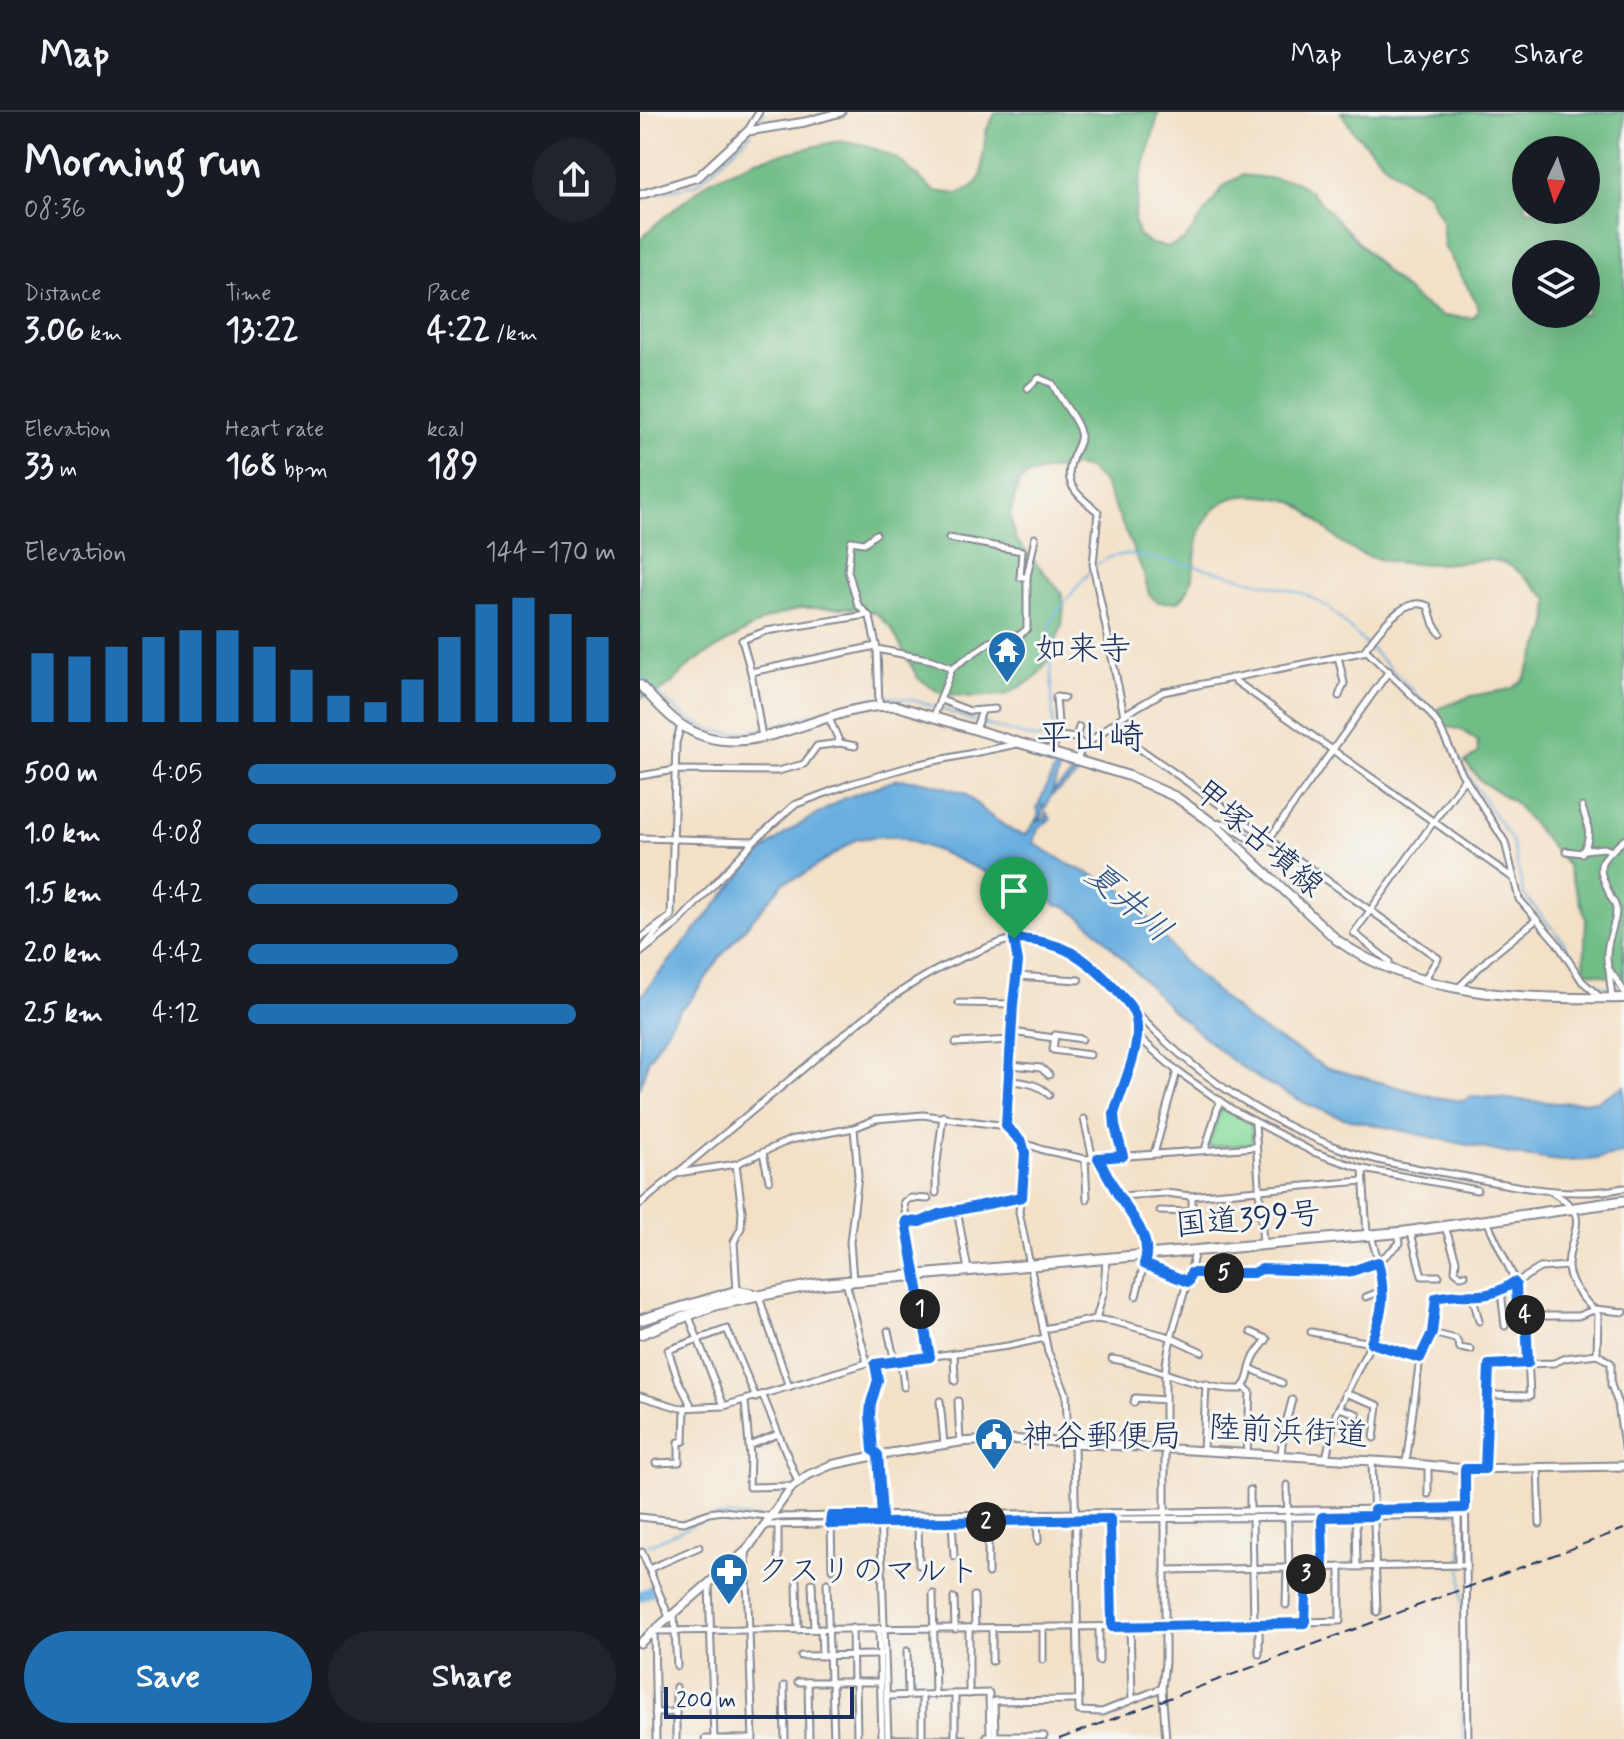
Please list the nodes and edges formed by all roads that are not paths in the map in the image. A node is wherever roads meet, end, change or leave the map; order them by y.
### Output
1 (759, 112) edge
2 (841, 112) edge
3 (752, 130) junction
4 (640, 195) edge
5 (1028, 388) dead end
6 (876, 534) dead end
7 (949, 538) dead end
8 (1035, 538) dead end
9 (1027, 577) junction
10 (867, 615) junction
11 (1440, 633) dead end
12 (876, 648) junction
13 (1366, 648) junction
14 (1338, 656) junction
15 (952, 668) junction
16 (1389, 671) junction
17 (751, 672) junction
18 (1230, 678) junction
19 (642, 689) edge
20 (1339, 696) dead end
21 (1064, 698) dead end
22 (879, 699) junction
23 (939, 703) junction
24 (995, 709) dead end
25 (982, 710) junction
26 (934, 714) junction
27 (1124, 715) junction
28 (828, 716) junction
29 (976, 724) junction
30 (681, 725) junction
31 (1079, 727) dead end
32 (1109, 727) junction
33 (761, 733) junction
34 (1059, 736) junction
35 (1076, 738) junction
36 (840, 743) junction
37 (1022, 744) junction
38 (855, 746) dead end
39 (1084, 746) junction
40 (1333, 750) junction
41 (1050, 752) junction
42 (1076, 761) junction
43 (675, 770) junction
44 (640, 776) edge
45 (1465, 778) junction
46 (1582, 807) dead end
47 (1434, 822) junction
48 (1214, 824) junction
49 (640, 838) edge
50 (672, 838) junction
51 (1269, 839) junction
52 (1624, 840) edge
53 (754, 841) junction
54 (1584, 850) junction
55 (1566, 851) dead end
56 (1612, 851) junction
57 (1514, 879) junction
58 (1370, 910) junction
59 (683, 916) junction
60 (669, 918) junction
61 (1536, 920) junction
62 (640, 939) edge
63 (1014, 939) junction
64 (640, 953) edge
65 (1389, 970) junction
66 (1609, 974) junction
67 (1016, 976) junction
68 (1079, 980) dead end
69 (1423, 980) junction
70 (1459, 987) junction
71 (1624, 995) edge
72 (1612, 996) junction
73 (1601, 998) junction
74 (959, 1003) dead end
75 (1013, 1004) junction
76 (1132, 1007) junction
77 (1012, 1032) junction
78 (1136, 1035) junction
79 (1054, 1038) junction
80 (1082, 1039) dead end
81 (1011, 1040) junction
82 (956, 1043) dead end
83 (1090, 1055) dead end
84 (1011, 1065) junction
85 (1177, 1071) junction
86 (1049, 1075) dead end
87 (1010, 1081) junction
88 (1049, 1095) dead end
89 (1220, 1100) junction
90 (943, 1116) junction
91 (1084, 1119) dead end
92 (1255, 1123) junction
93 (1006, 1126) junction
94 (854, 1128) junction
95 (1022, 1142) junction
96 (1256, 1147) junction
97 (1205, 1150) junction
98 (763, 1153) junction
99 (1154, 1154) junction
100 (1123, 1156) junction
101 (1096, 1158) junction
102 (1085, 1159) junction
103 (736, 1164) junction
104 (1363, 1169) junction
105 (678, 1173) junction
106 (769, 1180) dead end
107 (1363, 1181) junction
108 (1624, 1188) edge
109 (1259, 1189) junction
110 (1477, 1190) dead end
111 (1551, 1191) junction
112 (936, 1193) dead end
113 (1119, 1196) junction
114 (1192, 1196) junction
115 (1022, 1197) junction
116 (928, 1199) dead end
117 (1087, 1199) dead end
118 (1624, 1201) edge
119 (640, 1204) edge
120 (1574, 1209) junction
121 (957, 1210) junction
122 (1160, 1211) dead end
123 (906, 1221) junction
124 (1487, 1221) junction
125 (1445, 1227) junction
126 (1411, 1232) junction
127 (1398, 1233) junction
128 (1369, 1236) junction
129 (1263, 1245) junction
130 (1195, 1251) junction
131 (1106, 1259) junction
132 (1146, 1259) junction
133 (1378, 1262) junction
134 (1029, 1265) junction
135 (1568, 1266) junction
136 (968, 1270) junction
137 (1191, 1273) junction
138 (913, 1274) junction
139 (1465, 1275) dead end
140 (1439, 1276) dead end
141 (848, 1280) junction
142 (1188, 1282) junction
143 (1514, 1282) junction
144 (1384, 1290) junction
145 (737, 1291) junction
146 (1501, 1291) junction
147 (758, 1295) junction
148 (1136, 1296) dead end
149 (1366, 1297) dead end
150 (1473, 1297) junction
151 (1593, 1309) junction
152 (1624, 1312) edge
153 (688, 1314) junction
154 (1526, 1316) junction
155 (1096, 1319) junction
156 (640, 1320) edge
157 (1479, 1321) dead end
158 (640, 1326) edge
159 (1505, 1326) dead end
160 (1043, 1329) junction
161 (888, 1331) dead end
162 (1251, 1332) dead end
163 (1311, 1332) dead end
164 (1432, 1333) junction
165 (640, 1334) edge
166 (1170, 1337) junction
167 (1045, 1338) junction
168 (697, 1340) junction
169 (1371, 1343) junction
170 (1471, 1350) dead end
171 (1202, 1352) dead end
172 (954, 1353) junction
173 (1597, 1354) junction
174 (930, 1357) junction
175 (1420, 1358) junction
176 (1112, 1359) dead end
177 (898, 1362) junction
178 (867, 1363) junction
179 (1528, 1363) junction
180 (875, 1364) junction
181 (1252, 1369) junction
182 (1165, 1373) junction
183 (955, 1381) dead end
184 (1282, 1383) dead end
185 (1206, 1384) junction
186 (789, 1387) junction
187 (904, 1387) dead end
188 (1244, 1387) junction
189 (1345, 1393) junction
190 (1488, 1395) junction
191 (640, 1396) edge
192 (759, 1397) junction
193 (1165, 1400) junction
194 (1292, 1400) dead end
195 (745, 1401) junction
196 (940, 1401) dead end
197 (958, 1401) dead end
198 (1134, 1403) dead end
199 (724, 1406) junction
200 (688, 1408) junction
201 (1339, 1408) junction
202 (1356, 1420) dead end
203 (778, 1434) junction
204 (1374, 1438) dead end
205 (960, 1442) junction
206 (1071, 1443) junction
207 (944, 1444) junction
208 (749, 1446) junction
209 (1624, 1447) edge
210 (1164, 1449) junction
211 (1203, 1451) junction
212 (1247, 1454) junction
213 (878, 1455) junction
214 (1281, 1455) junction
215 (1326, 1458) junction
216 (1372, 1461) junction
217 (656, 1463) dead end
218 (1406, 1463) junction
219 (1428, 1465) junction
220 (1624, 1466) edge
221 (1538, 1468) junction
222 (1465, 1469) junction
223 (1485, 1469) junction
224 (798, 1482) junction
225 (1287, 1485) dead end
226 (791, 1488) junction
227 (1250, 1490) dead end
228 (1428, 1494) dead end
229 (1463, 1512) junction
230 (1374, 1513) junction
231 (1251, 1514) junction
232 (1288, 1514) junction
233 (1164, 1515) junction
234 (772, 1516) junction
235 (1356, 1516) junction
236 (640, 1517) edge
237 (1075, 1517) junction
238 (1322, 1517) junction
239 (1110, 1519) junction
240 (831, 1520) junction
241 (882, 1520) junction
242 (1037, 1520) junction
243 (952, 1522) junction
244 (988, 1522) junction
245 (918, 1523) junction
246 (778, 1524) junction
247 (1540, 1524) dead end
248 (766, 1525) junction
249 (1038, 1541) dead end
250 (699, 1547) dead end
251 (746, 1551) junction
252 (642, 1552) dead end
253 (954, 1556) dead end
254 (778, 1558) dead end
255 (919, 1565) dead end
256 (1458, 1565) junction
257 (1466, 1565) junction
258 (1357, 1566) junction
259 (1375, 1566) junction
260 (1288, 1567) junction
261 (1307, 1567) junction
262 (1323, 1567) junction
263 (1340, 1567) junction
264 (1254, 1568) junction
265 (649, 1569) junction
266 (832, 1569) dead end
267 (1165, 1570) junction
268 (988, 1573) dead end
269 (797, 1581) dead end
270 (709, 1583) junction
271 (812, 1583) dead end
272 (827, 1583) dead end
273 (933, 1594) dead end
274 (974, 1596) dead end
275 (954, 1598) dead end
276 (1286, 1605) dead end
277 (1377, 1612) dead end
278 (672, 1615) junction
279 (1305, 1623) junction
280 (1256, 1624) junction
281 (1130, 1626) junction
282 (1165, 1626) junction
283 (1043, 1627) junction
284 (1077, 1627) junction
285 (1099, 1627) junction
286 (1112, 1627) junction
287 (852, 1628) junction
288 (972, 1628) junction
289 (992, 1628) junction
290 (818, 1629) junction
291 (829, 1629) junction
292 (882, 1629) junction
293 (934, 1629) junction
294 (955, 1629) junction
295 (798, 1630) junction
296 (654, 1631) junction
297 (676, 1631) junction
298 (710, 1631) junction
299 (749, 1631) junction
300 (640, 1643) edge
301 (907, 1651) dead end
302 (1259, 1654) dead end
303 (853, 1655) junction
304 (880, 1655) junction
305 (801, 1656) dead end
306 (822, 1656) junction
307 (830, 1656) junction
308 (1043, 1660) dead end
309 (992, 1661) dead end
310 (1099, 1661) dead end
311 (677, 1666) dead end
312 (798, 1682) dead end
313 (808, 1682) junction
314 (831, 1682) junction
315 (855, 1682) junction
316 (884, 1682) junction
317 (784, 1686) dead end
318 (676, 1687) dead end
319 (1162, 1688) junction
320 (955, 1694) junction
321 (969, 1694) junction
322 (908, 1695) junction
323 (922, 1695) junction
324 (935, 1695) junction
325 (887, 1696) junction
326 (1132, 1699) junction
327 (1079, 1700) junction
328 (676, 1712) junction
329 (655, 1713) junction
330 (990, 1735) junction
331 (1044, 1736) dead end
332 (955, 1738) edge
333 (656, 1739) edge
334 (676, 1739) edge
335 (705, 1739) edge
336 (714, 1739) edge
337 (752, 1739) edge
338 (785, 1739) edge
339 (809, 1739) edge
340 (834, 1739) edge
341 (857, 1739) edge
342 (887, 1739) edge
343 (922, 1739) edge
344 (964, 1739) edge
345 (1166, 1739) edge
346 (1468, 1739) edge

1 - 3 street
2 - 3 street
3 - 4 street
5 - 27 street
6 - 10 street
7 - 9 street
8 - 9 street
9 - 15 street
10 - 12 street
10 - 17 street
11 - 13 street
12 - 15 street
12 - 17 street
12 - 22 street
13 - 14 street
13 - 16 street
14 - 18 street
14 - 20 street
15 - 23 street
16 - 40 street
16 - 45 street
17 - 33 street
18 - 27 street
18 - 40 street
19 - 30 main road, 甲塚古墳線
21 - 34 street
22 - 26 main road, 甲塚古墳線
22 - 28 main road, 甲塚古墳線
23 - 25 street
23 - 26 street
24 - 25 street
25 - 29 street
26 - 29 main road, 甲塚古墳線
27 - 32 street
28 - 33 main road, 甲塚古墳線
28 - 36 street
29 - 37 main road, 甲塚古墳線
30 - 33 main road, 甲塚古墳線
30 - 43 street
31 - 35 street
32 - 39 street
32 - 51 street
34 - 35 street
34 - 41 street
35 - 39 street
36 - 38 street
36 - 43 street
37 - 41 main road, 甲塚古墳線
37 - 53 street
39 - 42 street
40 - 47 street
40 - 51 street
41 - 42 main road, 甲塚古墳線
42 - 48 main road, 甲塚古墳線
43 - 44 street
43 - 50 street
45 - 47 street
45 - 57 street
46 - 54 street
47 - 57 street
47 - 58 street
48 - 51 street
48 - 65 main road, 甲塚古墳線
49 - 50 street
50 - 53 street
50 - 60 street
51 - 58 street
52 - 56 street
53 - 59 street
54 - 55 street
54 - 56 street
56 - 66 street
57 - 61 street
58 - 65 street
58 - 69 street
59 - 60 street
59 - 64 street
60 - 62 street
60 - 64 street
61 - 70 street
61 - 73 street
63 - 67 street
63 - 76 street
63 - 105 street
65 - 69 main road, 甲塚古墳線
66 - 71 street
66 - 72 street
67 - 68 street
67 - 75 street
69 - 70 main road, 甲塚古墳線
70 - 73 main road, 甲塚古墳線
71 - 72 main road, 甲塚古墳線
72 - 73 main road, 甲塚古墳線
74 - 75 street
75 - 77 street
76 - 78 street
76 - 111 street
77 - 79 street
77 - 81 street
78 - 85 street
78 - 100 street
79 - 80 street
79 - 83 street
81 - 82 street
81 - 84 street
84 - 86 street
84 - 87 street
85 - 89 street
85 - 99 street
87 - 88 street
87 - 93 street
89 - 92 street
89 - 97 street
90 - 93 street
90 - 94 street
90 - 112 street
91 - 101 street
92 - 96 street
92 - 104 street
93 - 95 street
94 - 98 street
94 - 141 street
95 - 102 street
95 - 115 street
96 - 97 street
96 - 109 street
97 - 99 street
98 - 103 street
98 - 106 street
99 - 100 street
100 - 101 street
101 - 102 street
101 - 113 street
102 - 117 street
103 - 105 street
103 - 145 street
104 - 107 street
104 - 110 street
105 - 119 street
107 - 109 street
107 - 128 street
108 - 111 street
109 - 114 street
109 - 129 street
111 - 120 street
113 - 114 street
113 - 132 street
114 - 122 street
115 - 121 street
115 - 134 street
116 - 123 street
118 - 120 highway, 国道399号
120 - 124 highway, 国道399号
120 - 135 street
121 - 123 street
121 - 136 street
123 - 138 street
124 - 125 highway, 国道399号
124 - 143 street
125 - 126 highway, 国道399号
125 - 139 street
126 - 127 highway, 国道399号
126 - 140 street
127 - 128 highway, 国道399号
127 - 133 street
128 - 129 highway, 国道399号
128 - 133 street
129 - 130 highway, 国道399号
130 - 132 highway, 国道399号
130 - 137 street
131 - 132 highway, 国道399号
131 - 134 highway, 国道399号
131 - 155 street
132 - 142 street
132 - 148 street
133 - 137 street
133 - 144 street
134 - 136 highway, 国道399号
134 - 160 street
135 - 143 street
135 - 151 street
136 - 138 highway, 国道399号
137 - 142 street
138 - 141 highway, 国道399号
138 - 174 street
141 - 147 highway, 国道399号
141 - 178 street
142 - 166 street
143 - 146 street
143 - 154 street
144 - 149 street
144 - 169 street
145 - 147 highway
145 - 156 highway
146 - 150 street
146 - 159 street
147 - 153 highway, 国道399号
147 - 186 street
150 - 157 street
150 - 164 street
151 - 152 street
151 - 154 street
151 - 173 street
153 - 158 highway, 国道399号
153 - 165 highway, 国道399号
153 - 168 street
154 - 179 street
155 - 160 street
155 - 166 street
160 - 167 street
161 - 177 street
162 - 181 street
163 - 169 street
164 - 170 street
164 - 175 street
166 - 171 street
166 - 182 street
167 - 172 street
167 - 206 street
168 - 192 street
168 - 199 street
168 - 200 street
169 - 175 street
169 - 189 street
172 - 174 street
172 - 183 street
173 - 179 street
173 - 209 street
174 - 177 street
175 - 218 street
176 - 182 street
177 - 180 street
177 - 187 street
178 - 180 street
178 - 186 street
179 - 190 street
179 - 190 street
180 - 213 street
181 - 184 street
181 - 188 street
182 - 185 street
182 - 193 street
185 - 188 street
185 - 211 street
186 - 192 street
188 - 212 street
189 - 201 street
189 - 204 street
190 - 223 street
191 - 200 street
192 - 195 street
192 - 203 street
193 - 198 street
193 - 210 street
194 - 214 street
195 - 199 street
195 - 208 street
196 - 207 street
197 - 205 street
199 - 200 street
200 - 217 street
201 - 202 street
201 - 215 street
203 - 208 street
203 - 224 street
205 - 206 street, 陸前浜街道
205 - 207 street, 陸前浜街道
206 - 210 street, 陸前浜街道
206 - 237 street
207 - 213 street, 陸前浜街道
208 - 226 street
210 - 211 street, 陸前浜街道
210 - 233 street
211 - 212 street, 陸前浜街道
212 - 214 street, 陸前浜街道
213 - 224 street, 陸前浜街道
213 - 241 street
214 - 215 street, 陸前浜街道
215 - 216 street, 陸前浜街道
216 - 218 street, 陸前浜街道
216 - 230 street
218 - 219 street, 陸前浜街道
219 - 222 street, 陸前浜街道
219 - 228 street
220 - 221 street, 陸前浜街道
221 - 223 street, 陸前浜街道
221 - 247 street
222 - 223 street, 陸前浜街道
222 - 229 street
224 - 226 street, 陸前浜街道
225 - 232 street
226 - 234 street, 陸前浜街道
227 - 231 street
229 - 230 street
229 - 256 street
229 - 257 street
230 - 232 street
230 - 235 street
230 - 259 street
231 - 232 street
231 - 233 street
231 - 264 street
232 - 238 street
232 - 260 street
233 - 237 street
233 - 239 street
233 - 267 street
234 - 236 street
234 - 240 street
234 - 248 street, 陸前浜街道
235 - 238 street
235 - 258 street
237 - 239 street
237 - 241 street
237 - 242 street
237 - 284 street
238 - 262 street
239 - 286 street
240 - 241 street
240 - 246 street
240 - 266 street
241 - 245 street
241 - 292 street
242 - 244 street
242 - 249 street
243 - 244 street
243 - 245 street
243 - 253 street
244 - 268 street
245 - 255 street
246 - 248 street
246 - 254 street
248 - 251 street, 陸前浜街道
250 - 265 street
251 - 270 street, 陸前浜街道
251 - 299 street
252 - 265 street
256 - 257 street
256 - 259 street
257 - 346 street
258 - 259 street
258 - 263 street
259 - 277 street
260 - 261 street
260 - 264 street
260 - 276 street
261 - 262 street
261 - 279 street
262 - 263 street
263 - 279 street
264 - 267 street
264 - 280 street
265 - 278 street
267 - 282 street
269 - 295 street
270 - 278 street, 陸前浜街道
270 - 298 street
271 - 290 street
272 - 291 street
273 - 293 street
274 - 288 street
275 - 294 street
278 - 296 street, 陸前浜街道
278 - 297 street
279 - 280 street
280 - 282 street
280 - 302 street
281 - 282 street
281 - 286 street
281 - 326 street
282 - 319 street
283 - 284 street
283 - 289 street
283 - 308 street
284 - 285 street
284 - 327 street
285 - 286 street
285 - 310 street
287 - 291 street
287 - 292 street
287 - 303 street
288 - 289 street
288 - 294 street
288 - 321 street
289 - 309 street
290 - 291 street
290 - 295 street
290 - 306 street
291 - 307 street
292 - 293 street
292 - 304 street
292 - 316 street
293 - 294 street
293 - 324 street
295 - 299 street
296 - 297 street
296 - 300 street, 陸前浜街道
296 - 329 street
297 - 298 street
297 - 311 street
298 - 299 street
298 - 336 street
299 - 337 street
301 - 322 street
303 - 304 street
303 - 307 street
303 - 315 street
304 - 316 street
305 - 306 street
306 - 307 street
307 - 314 street
312 - 313 street
313 - 314 street
313 - 339 street
314 - 315 street
314 - 340 street
315 - 316 street
315 - 341 street
316 - 325 street
316 - 342 street
317 - 338 street
318 - 328 street
319 - 326 street
319 - 345 street
320 - 321 street
320 - 324 street
320 - 332 street
321 - 330 street
322 - 323 street
322 - 325 street
323 - 324 street
323 - 343 street
325 - 342 street
326 - 327 street
327 - 330 street
328 - 329 street
328 - 334 street
329 - 333 street
330 - 331 street
332 - 343 street
332 - 344 street
335 - 336 street
336 - 337 street
342 - 343 street

